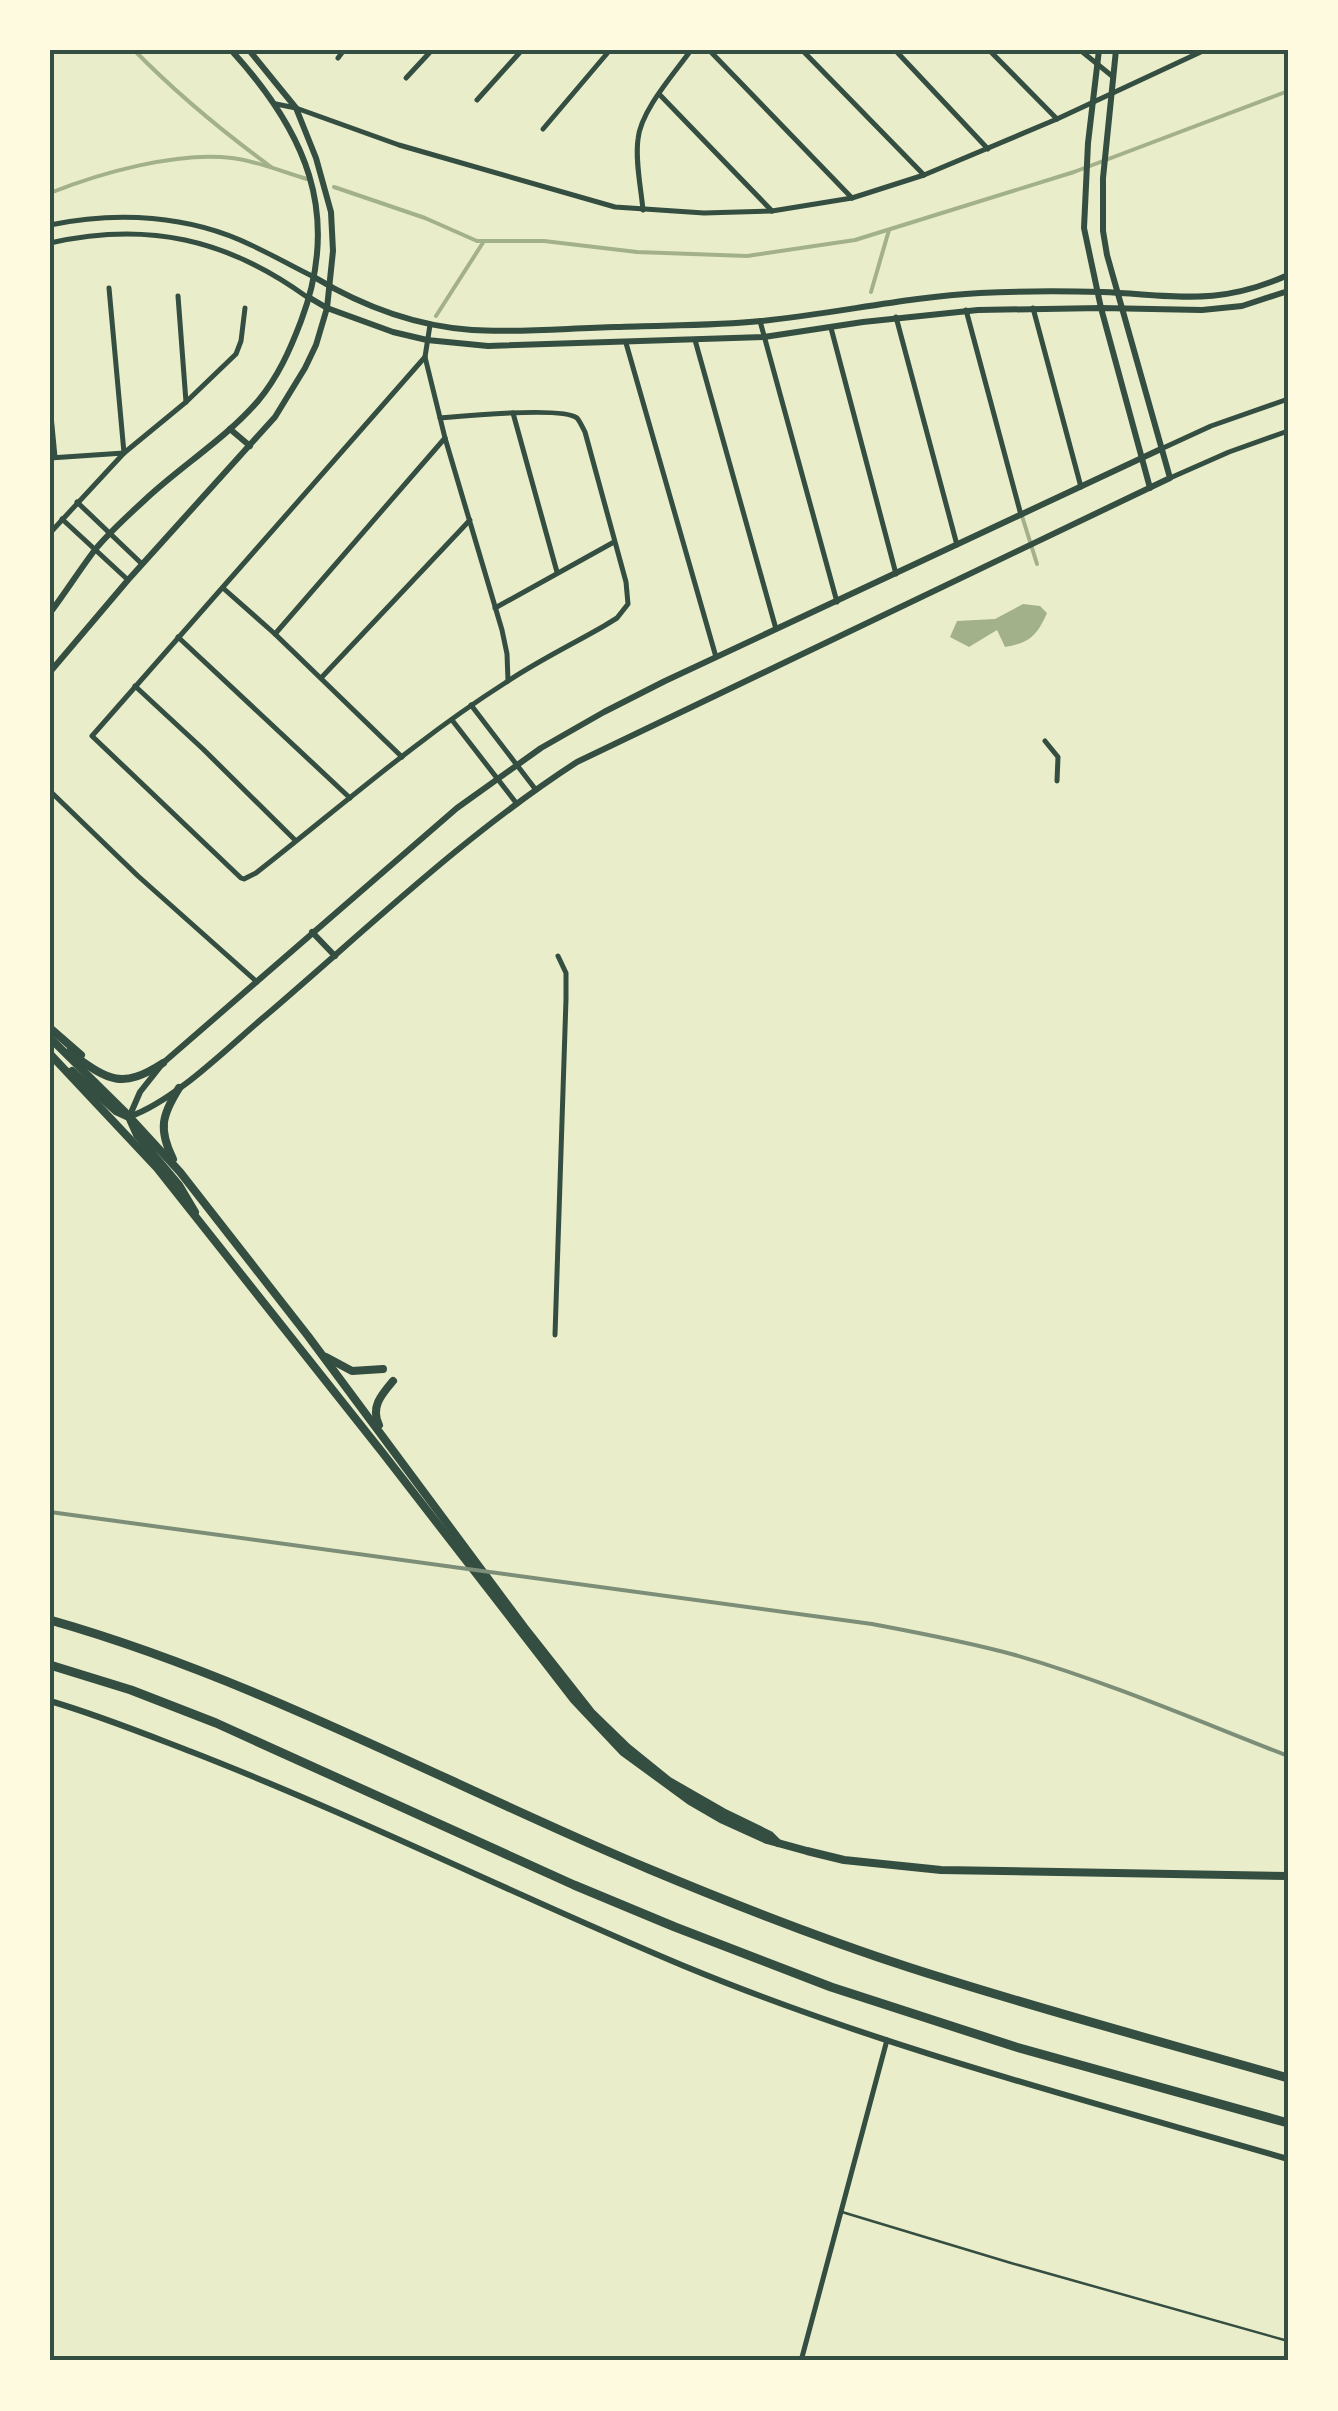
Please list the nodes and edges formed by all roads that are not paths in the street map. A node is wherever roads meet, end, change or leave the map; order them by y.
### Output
1 (230, 50) edge
2 (249, 50) edge
3 (344, 50) edge
4 (432, 50) edge
5 (522, 50) edge
6 (610, 50) edge
7 (691, 50) edge
8 (709, 50) edge
9 (802, 50) edge
10 (895, 50) edge
11 (989, 50) edge
12 (1080, 50) edge
13 (1099, 50) edge
14 (1116, 50) edge
15 (1205, 50) edge
16 (338, 58) dead end
17 (1096, 65) junction
18 (1112, 76) junction
19 (406, 78) dead end
20 (1110, 94) junction
21 (660, 95) junction
22 (478, 100) dead end
23 (1092, 103) junction
24 (276, 104) junction
25 (296, 108) junction
26 (1057, 120) junction
27 (542, 128) dead end
28 (988, 149) junction
29 (924, 175) junction
30 (1086, 182) junction
31 (1103, 182) junction
32 (852, 198) junction
33 (643, 210) junction
34 (772, 211) junction
35 (118, 216) junction
36 (50, 225) edge
37 (119, 233) junction
38 (50, 243) edge
39 (1288, 274) edge
40 (314, 278) junction
41 (329, 286) junction
42 (1262, 286) junction
43 (109, 288) dead end
44 (1288, 291) edge
45 (1097, 292) junction
46 (1118, 293) junction
47 (976, 294) junction
48 (178, 296) dead end
49 (310, 298) junction
50 (1266, 300) junction
51 (245, 308) dead end
52 (327, 308) junction
53 (1033, 308) junction
54 (1101, 308) junction
55 (1122, 308) junction
56 (966, 310) junction
57 (978, 310) junction
58 (896, 318) junction
59 (760, 321) junction
60 (430, 325) junction
61 (831, 328) junction
62 (764, 337) junction
63 (427, 340) junction
64 (695, 340) junction
65 (626, 342) junction
66 (425, 357) junction
67 (1288, 399) edge
68 (186, 402) junction
69 (50, 405) edge
70 (513, 413) junction
71 (440, 418) junction
72 (230, 429) junction
73 (1288, 431) edge
74 (445, 438) junction
75 (250, 446) junction
76 (1161, 449) junction
77 (124, 454) junction
78 (52, 458) edge
79 (1142, 459) junction
80 (1170, 478) junction
81 (1081, 487) junction
82 (1150, 488) junction
83 (77, 502) junction
84 (1022, 516) junction
85 (62, 519) junction
86 (470, 520) junction
87 (50, 533) edge
88 (110, 533) junction
89 (614, 542) junction
90 (957, 546) junction
91 (95, 550) junction
92 (142, 564) junction
93 (557, 572) junction
94 (896, 574) junction
95 (128, 580) junction
96 (223, 588) junction
97 (837, 602) junction
98 (496, 608) junction
99 (50, 614) edge
100 (776, 630) junction
101 (275, 634) junction
102 (178, 637) junction
103 (716, 658) junction
104 (50, 672) edge
105 (321, 678) junction
106 (508, 680) junction
107 (135, 686) junction
108 (471, 706) junction
109 (452, 720) junction
110 (1045, 741) dead end
111 (402, 757) junction
112 (517, 765) junction
113 (497, 778) junction
114 (1058, 781) dead end
115 (536, 790) junction
116 (50, 791) edge
117 (350, 798) junction
118 (517, 804) junction
119 (296, 841) junction
120 (312, 932) junction
121 (335, 956) junction
122 (558, 956) dead end
123 (257, 982) junction
124 (50, 1028) edge
125 (50, 1038) edge
126 (50, 1053) edge
127 (163, 1064) junction
128 (103, 1074) junction
129 (178, 1088) junction
130 (130, 1116) junction
131 (180, 1172) junction
132 (201, 1226) junction
133 (555, 1335) dead end
134 (318, 1351) junction
135 (382, 1370) dead end
136 (393, 1381) dead end
137 (388, 1442) junction
138 (50, 1620) edge
139 (50, 1666) edge
140 (50, 1701) edge
141 (778, 1842) junction
142 (1288, 1876) edge
143 (887, 2040) junction
144 (1288, 2078) edge
145 (1288, 2124) edge
146 (1288, 2159) edge
147 (841, 2212) junction
148 (1288, 2341) edge
149 (800, 2361) edge

1 - 24 street
2 - 25 street
3 - 16 street
4 - 19 street
5 - 22 street
6 - 27 street
7 - 21 street
8 - 32 street
9 - 29 street
10 - 28 street
11 - 26 street
12 - 17 street
13 - 17 street
14 - 18 street
15 - 20 street
17 - 18 street
17 - 23 street
18 - 20 street
20 - 23 street
20 - 31 street
21 - 33 street
21 - 34 street
23 - 26 street
23 - 30 street
24 - 25 street
24 - 40 street
25 - 33 street
25 - 41 street
26 - 28 street
28 - 29 street
29 - 32 street
30 - 31 street
30 - 45 street
31 - 46 street
32 - 34 street
33 - 34 street
35 - 36 street
35 - 37 street
35 - 40 street
37 - 38 street
37 - 49 street
39 - 42 street
40 - 41 street
40 - 49 street
41 - 52 street
41 - 60 street
42 - 46 street
42 - 50 street
43 - 77 street
44 - 50 street
45 - 46 street
45 - 47 street
45 - 54 street
46 - 55 street
47 - 57 street
47 - 59 street
48 - 68 street
49 - 52 street
49 - 72 street
50 - 55 street
51 - 68 street
52 - 63 street
52 - 75 street
53 - 54 street
53 - 57 street
53 - 81 street
54 - 55 street
54 - 79 street
55 - 76 street
56 - 57 street
56 - 58 street
56 - 84 street
58 - 61 street
58 - 90 street
59 - 60 street
59 - 62 street
60 - 63 street
61 - 62 street
61 - 94 street
62 - 64 street
62 - 97 street
63 - 65 street
63 - 66 street
64 - 65 street
64 - 100 street
65 - 103 street
66 - 71 street
66 - 96 street
67 - 76 street
68 - 77 street
69 - 78 street
70 - 71 street
70 - 89 street
70 - 93 street
71 - 74 street
72 - 75 street
72 - 88 street
73 - 80 street
74 - 86 street
74 - 101 street
75 - 92 street
76 - 79 street
76 - 80 street
77 - 78 street
77 - 83 street
79 - 81 street
79 - 82 street
80 - 82 street
81 - 84 street
82 - 115 street
83 - 85 street
83 - 88 street
84 - 90 street
85 - 87 street
85 - 91 street
86 - 98 street
86 - 105 street
88 - 91 street
88 - 92 street
89 - 93 street
89 - 106 street
90 - 94 street
91 - 95 street
91 - 99 street
92 - 95 street
93 - 98 street
94 - 97 street
95 - 104 street
96 - 101 street
96 - 102 street
97 - 100 street
98 - 106 street
100 - 103 street
101 - 105 street
102 - 107 street
102 - 117 street
103 - 112 street
105 - 111 street
106 - 108 street
107 - 119 street
107 - 119 street
108 - 109 street
108 - 112 street
109 - 111 street
109 - 113 street
110 - 114 street
111 - 117 street
112 - 113 street
112 - 115 street
113 - 118 street
113 - 120 street
115 - 118 street
116 - 123 street
117 - 119 street
118 - 121 street
120 - 121 street
120 - 123 street
121 - 129 street
122 - 133 street
123 - 127 street
124 - 128 main road
125 - 128 main road
125 - 130 main road
126 - 130 main road
126 - 132 main road
127 - 128 main road
127 - 130 street
129 - 130 street
129 - 131 main road
130 - 131 main road
130 - 132 main road
131 - 134 main road
132 - 141 main road
134 - 135 main road
134 - 137 main road
136 - 137 main road
137 - 141 main road
138 - 144 highway
139 - 145 highway
140 - 143 street
141 - 142 main road
143 - 146 street
143 - 147 street
147 - 148 lane
147 - 149 street

